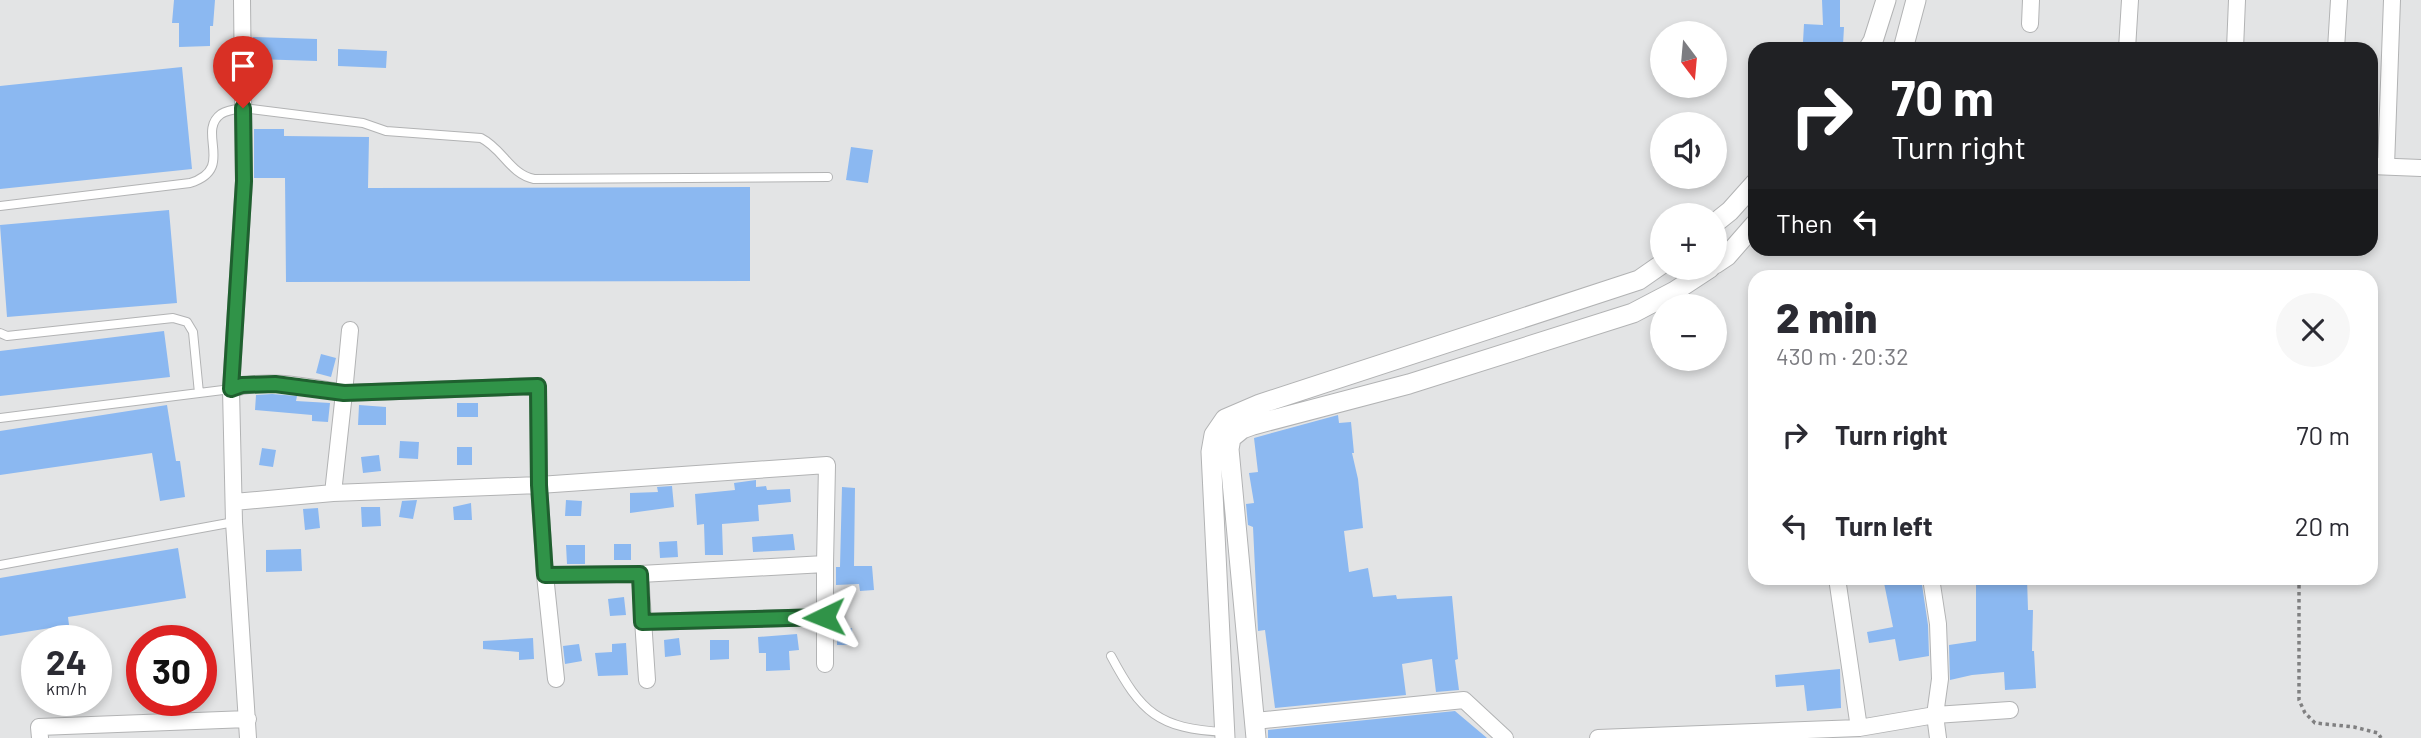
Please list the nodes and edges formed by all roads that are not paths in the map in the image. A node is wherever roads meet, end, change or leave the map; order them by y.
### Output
1 (243, 0) edge
2 (1886, 0) edge
3 (1916, 0) edge
4 (2031, 0) edge
5 (2130, 0) edge
6 (2237, 0) edge
7 (2339, 0) edge
8 (2392, 0) edge
9 (2030, 24) dead end
10 (1872, 42) edge
11 (1905, 42) edge
12 (2127, 42) edge
13 (2235, 42) edge
14 (2336, 42) edge
15 (243, 108) junction
16 (2379, 166) edge
17 (2421, 167) edge
18 (828, 177) dead end
19 (1748, 191) edge
20 (0, 206) edge
21 (1727, 213) edge
22 (1748, 232) edge
23 (1727, 256) edge
24 (1650, 272) edge
25 (1692, 280) edge
26 (350, 330) dead end
27 (0, 332) edge
28 (231, 389) junction
29 (199, 393) junction
30 (344, 393) junction
31 (0, 418) edge
32 (539, 485) junction
33 (333, 493) junction
34 (234, 502) junction
35 (234, 522) junction
36 (825, 564) junction
37 (0, 565) edge
38 (640, 574) junction
39 (545, 575) junction
40 (1839, 585) edge
41 (1932, 585) edge
42 (824, 617) junction
43 (642, 622) junction
44 (1111, 656) dead end
45 (825, 664) dead end
46 (556, 680) dead end
47 (647, 680) dead end
48 (2010, 710) dead end
49 (1935, 715) junction
50 (248, 719) junction
51 (1858, 728) junction
52 (1256, 729) edge
53 (1225, 735) edge
54 (40, 738) edge
55 (248, 738) edge
56 (1505, 738) edge
57 (1598, 738) edge
58 (1938, 738) edge

1 - 15 street
2 - 10 street
3 - 11 street
4 - 9 street
5 - 12 street
6 - 13 street
7 - 14 street
8 - 16 street
15 - 18 lane
15 - 20 lane
15 - 28 street
16 - 17 street
19 - 21 street
22 - 23 street
24 - 53 street
25 - 52 street
26 - 30 street
27 - 29 lane
28 - 29 lane
28 - 30 street
28 - 34 street
29 - 31 lane
30 - 32 street
30 - 33 street
32 - 33 street
32 - 36 street
32 - 39 street
33 - 34 street
34 - 35 street
35 - 37 lane
35 - 50 street
36 - 38 street
36 - 42 street
38 - 39 street
38 - 43 street
39 - 46 street
40 - 51 street
41 - 49 street
42 - 43 street
42 - 45 street
43 - 47 street
44 - 53 lane
48 - 49 street
49 - 51 street
49 - 58 street
50 - 54 street
50 - 55 street
51 - 57 street
52 - 56 street

